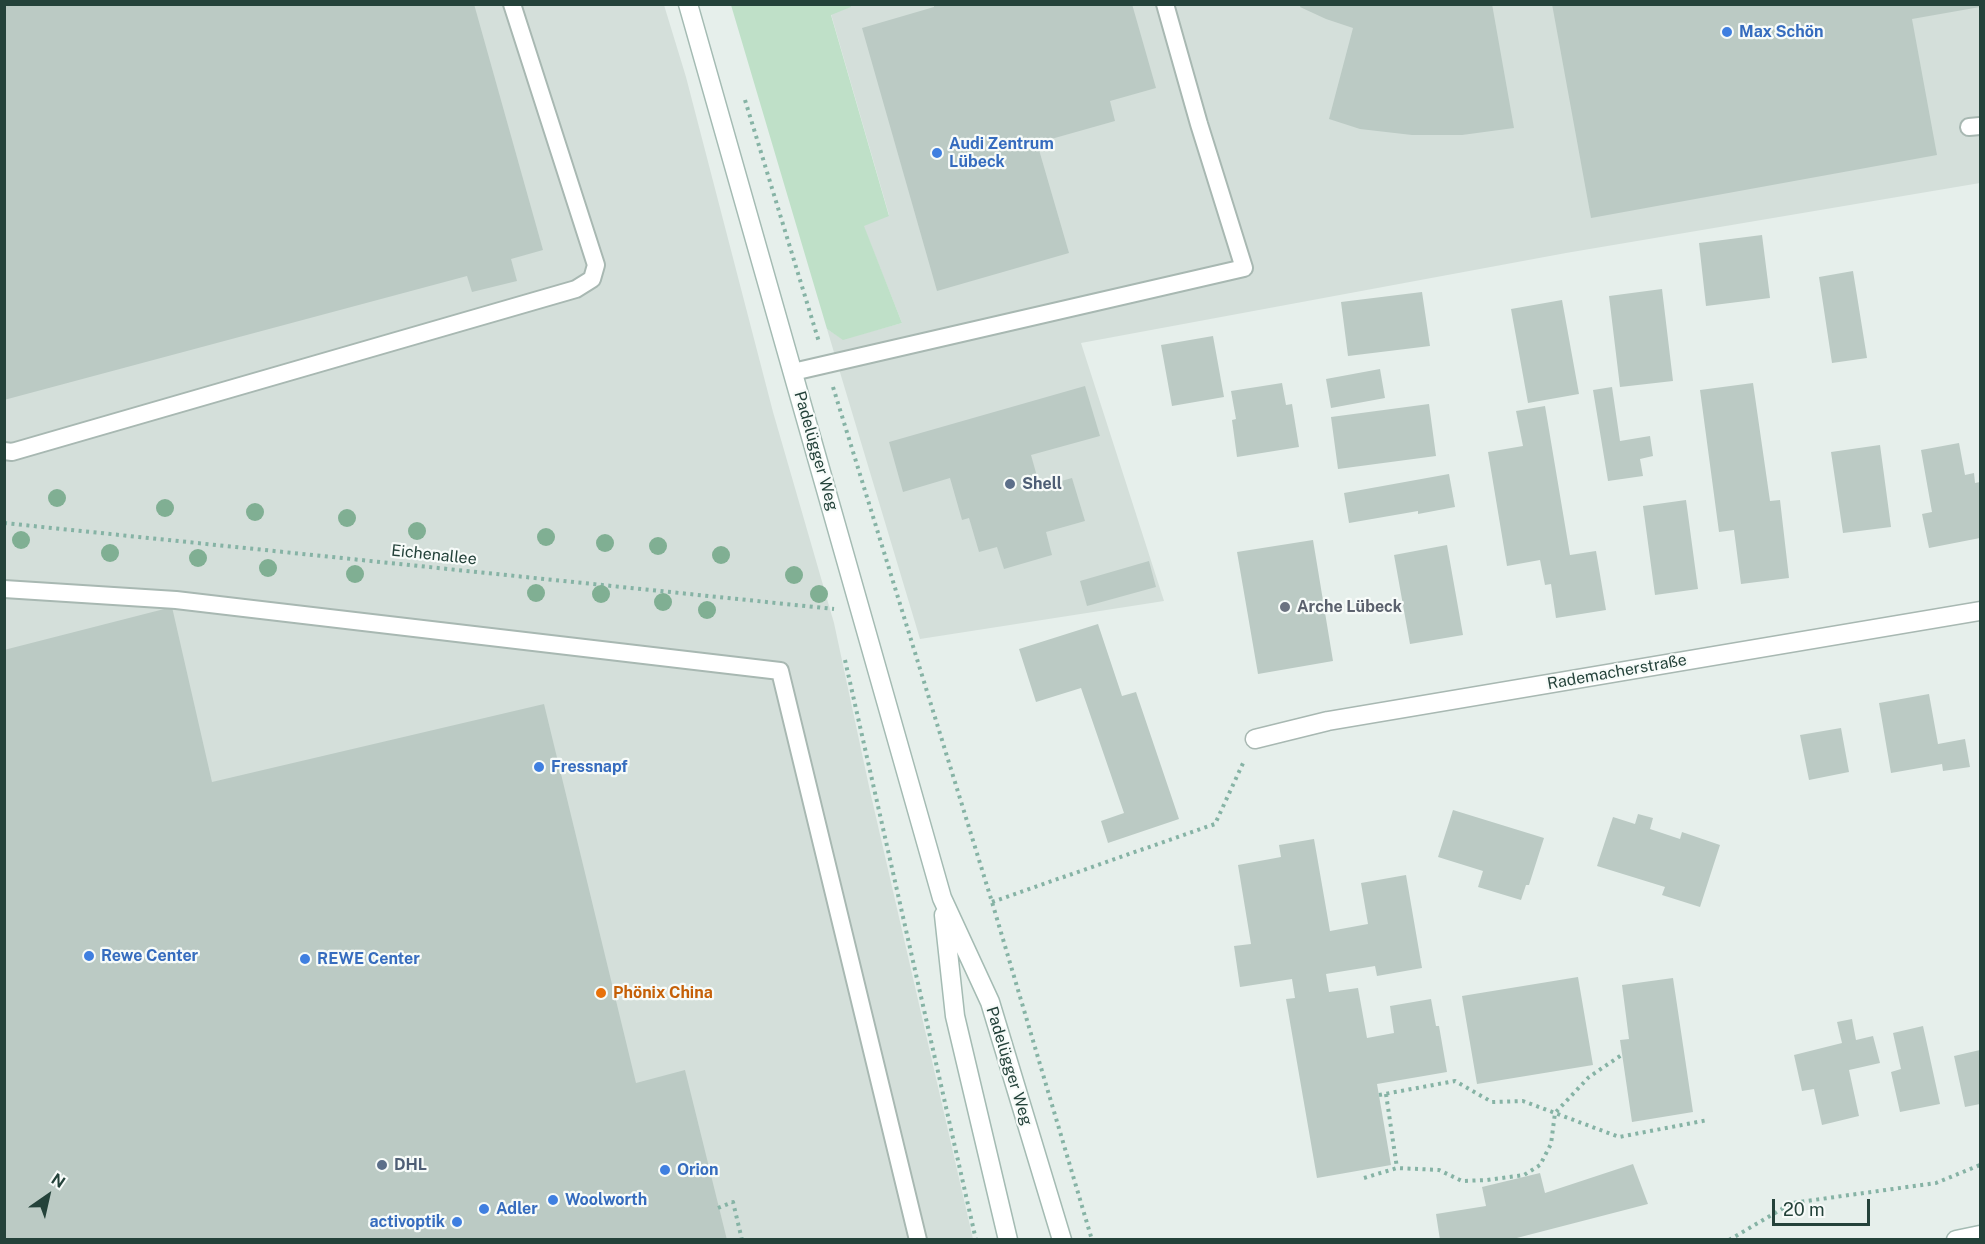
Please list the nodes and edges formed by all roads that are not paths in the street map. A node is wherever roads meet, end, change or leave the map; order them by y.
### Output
1 (513, 4) edge
2 (688, 4) edge
3 (1165, 4) edge
4 (793, 372) junction
5 (4, 451) edge
6 (4, 589) edge
7 (1980, 611) edge
8 (1255, 739) road end
9 (942, 898) junction
10 (1980, 1235) edge
11 (918, 1239) edge
12 (1008, 1239) edge
13 (1062, 1239) edge
14 (1956, 1239) edge

1 - 5 lane
2 - 4 main road, Padelügger Weg
3 - 4 lane
4 - 9 main road, Padelügger Weg
6 - 11 lane
7 - 8 main road, Rademacherstraße
9 - 12 main road, Padelügger Weg
9 - 13 main road, Padelügger Weg
10 - 14 main road

